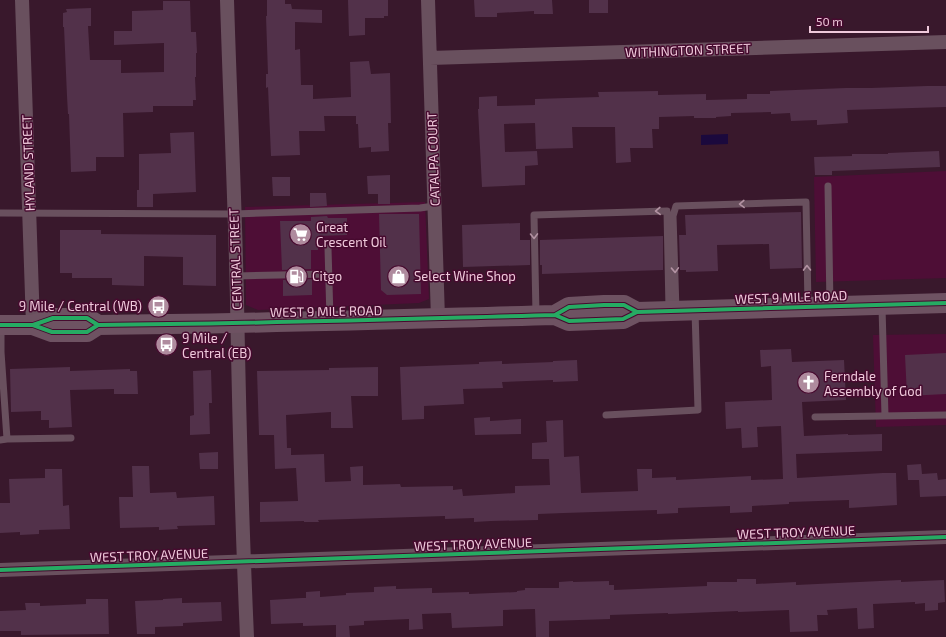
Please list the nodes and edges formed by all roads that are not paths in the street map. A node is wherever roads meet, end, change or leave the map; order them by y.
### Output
1 (22, 0) edge
2 (227, 0) edge
3 (428, 0) edge
4 (946, 42) edge
5 (430, 58) junction
6 (828, 186) dead end
7 (434, 206) junction
8 (0, 213) edge
9 (29, 213) junction
10 (234, 214) junction
11 (328, 248) dead end
12 (329, 274) junction
13 (236, 276) junction
14 (946, 303) edge
15 (882, 304) junction
16 (830, 306) junction
17 (808, 307) junction
18 (680, 311) junction
19 (546, 315) junction
20 (438, 319) junction
21 (330, 321) junction
22 (237, 323) junction
23 (0, 325) edge
24 (33, 325) junction
25 (606, 415) dead end
26 (946, 415) edge
27 (885, 416) junction
28 (815, 417) dead end
29 (71, 438) dead end
30 (3, 440) edge
31 (946, 537) edge
32 (244, 561) junction
33 (0, 570) edge
34 (247, 637) edge

1 - 9 street, HYLAND STREET
2 - 10 street, CENTRAL STREET
3 - 5 street, CATALPA COURT
4 - 5 street, WITHINGTON STREET
5 - 7 street, CATALPA COURT
6 - 16 lane
7 - 10 lane
7 - 20 street, CATALPA COURT
8 - 9 lane
9 - 10 lane
9 - 24 street, HYLAND STREET
10 - 13 street, CENTRAL STREET
11 - 12 lane
12 - 13 lane
12 - 21 lane
13 - 22 street, CENTRAL STREET
14 - 15 main road, WEST 9 MILE ROAD
15 - 16 main road, WEST 9 MILE ROAD
15 - 27 lane
16 - 17 main road, WEST 9 MILE ROAD
17 - 18 main road, WEST 9 MILE ROAD
17 -> 18 lane
18 - 19 main road, WEST 9 MILE ROAD
18 -> 19 lane
18 - 25 lane
19 - 20 main road, WEST 9 MILE ROAD
20 - 21 main road, WEST 9 MILE ROAD
21 - 22 main road, WEST 9 MILE ROAD
22 - 24 main road, WEST 9 MILE ROAD
22 - 32 street, CENTRAL STREET
23 - 24 main road, WEST 9 MILE ROAD
23 - 30 lane
26 - 27 lane
27 - 28 lane
29 - 30 lane
31 - 32 street, WEST TROY AVENUE
32 - 33 street, WEST TROY AVENUE
32 - 34 street, CENTRAL STREET

